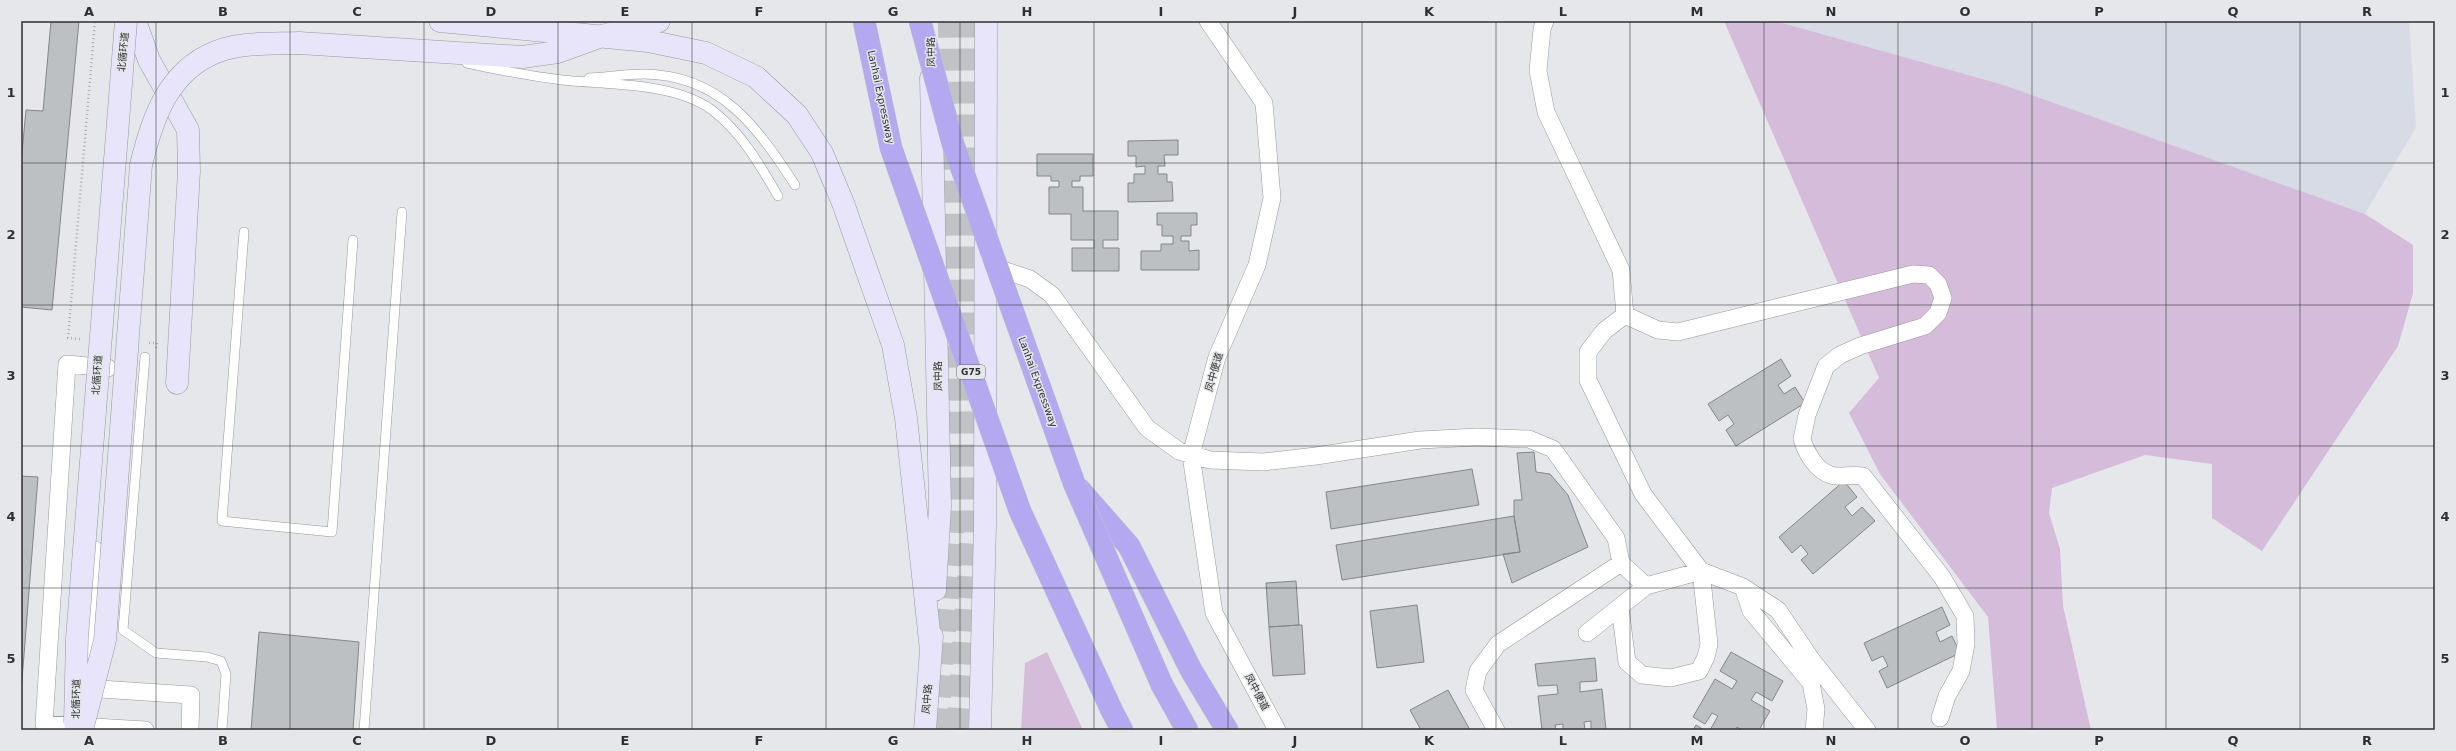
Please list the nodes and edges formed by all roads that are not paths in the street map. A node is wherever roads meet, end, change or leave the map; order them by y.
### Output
1 (440, 21) edge
2 (659, 21) edge
3 (864, 21) edge
4 (920, 21) edge
5 (930, 21) edge
6 (986, 21) edge
7 (1208, 21) edge
8 (1545, 21) edge
9 (133, 22) edge
10 (602, 36) junction
11 (408, 50) junction
12 (562, 80) junction
13 (794, 185) dead end
14 (778, 196) dead end
15 (402, 212) dead end
16 (244, 232) dead end
17 (354, 240) dead end
18 (986, 265) junction
19 (1625, 315) junction
20 (145, 358) dead end
21 (108, 368) junction
22 (177, 383) dead end
23 (1191, 455) junction
24 (1074, 484) junction
25 (1621, 563) junction
26 (1701, 571) junction
27 (1646, 586) junction
28 (1743, 587) junction
29 (1620, 607) junction
30 (1587, 633) dead end
31 (931, 650) junction
32 (1940, 718) dead end
33 (1117, 721) edge
34 (75, 730) edge
35 (82, 730) edge
36 (145, 730) edge
37 (190, 730) edge
38 (222, 730) edge
39 (364, 730) edge
40 (925, 730) edge
41 (980, 730) edge
42 (1187, 730) edge
43 (1227, 730) edge
44 (1277, 730) edge
45 (1496, 730) edge
46 (1814, 730) edge
47 (1867, 730) edge

1 - 10 main road
2 - 10 main road
3 - 33 highway, Lanhai Expressway / G75, bridge
4 - 24 highway, Lanhai Expressway, bridge
5 - 31 main road, 凤中路
6 - 18 main road
7 - 23 street, 凤中便道
8 - 19 street
9 - 21 street
9 - 22 main road
9 - 34 main road, 北循环道, bridge
10 - 11 main road
10 - 31 main road
11 - 12 lane
11 - 35 main road, bridge
12 - 13 lane
12 - 14 lane
15 - 39 lane
16 - 17 lane
18 - 23 street
18 - 41 main road
19 - 26 street
19 - 32 street
20 - 38 lane
21 - 36 street
21 - 37 street
23 - 25 street
23 - 44 street, 凤中便道
24 - 42 highway, Lanhai Expressway, bridge
24 - 43 highway, bridge
25 - 27 street
25 - 45 street
26 - 27 street
26 - 28 street
26 - 29 street
27 - 29 street
28 - 46 street
28 - 47 street
29 - 30 street
31 - 40 main road, 凤中路

